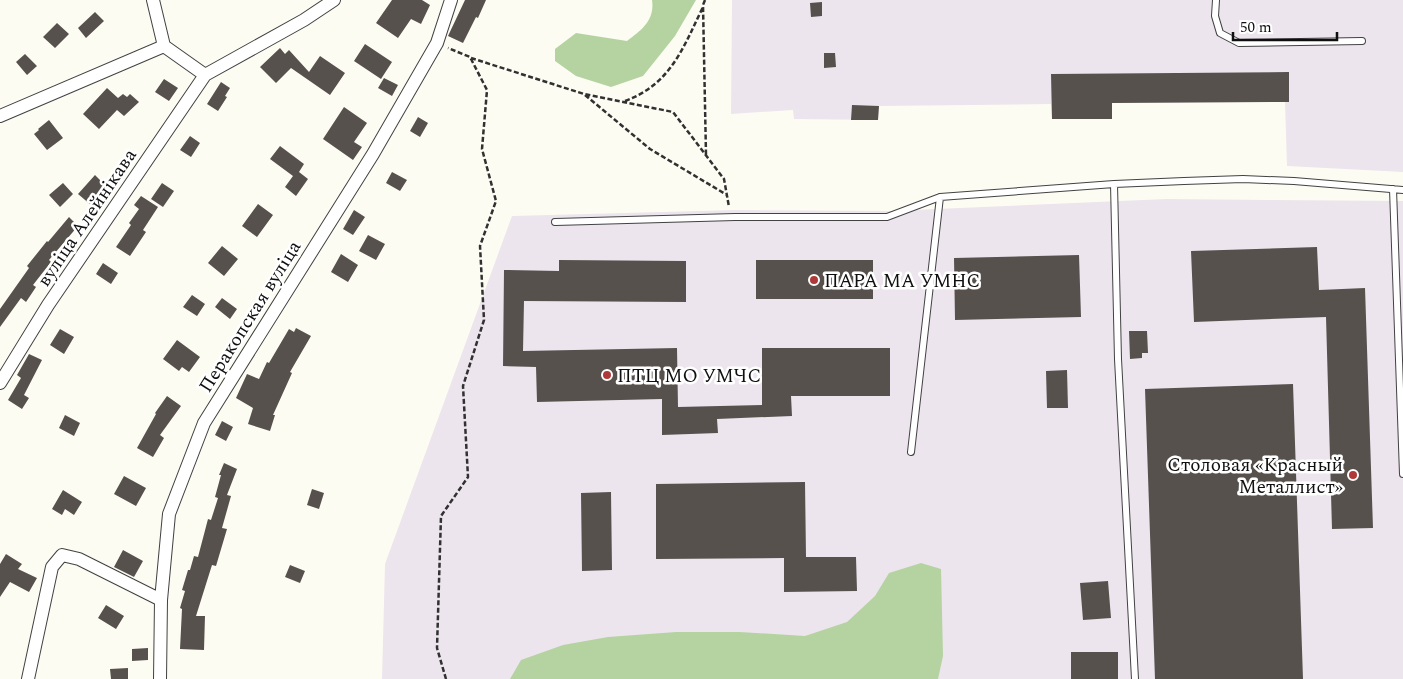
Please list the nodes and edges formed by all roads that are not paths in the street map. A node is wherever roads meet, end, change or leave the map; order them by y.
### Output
1 (153, 0) edge
2 (334, 0) edge
3 (451, 0) edge
4 (1216, 0) edge
5 (1362, 41) dead end
6 (164, 46) junction
7 (205, 75) junction
8 (0, 116) edge
9 (1114, 184) junction
10 (1393, 189) junction
11 (1403, 190) edge
12 (940, 197) junction
13 (555, 222) dead end
14 (0, 383) edge
15 (911, 452) dead end
16 (1403, 474) edge
17 (161, 600) junction
18 (28, 679) edge
19 (160, 679) edge
20 (1135, 679) edge

1 - 6 street
2 - 7 street
3 - 17 street, Перакопская вуліца
4 - 5 lane
6 - 7 street
6 - 8 street
7 - 14 street, вуліца Алейнікава
9 - 10 lane
9 - 12 lane
9 - 20 lane
10 - 11 lane
10 - 16 lane
12 - 13 lane
12 - 15 lane
17 - 18 street
17 - 19 street, Перакопская вуліца

